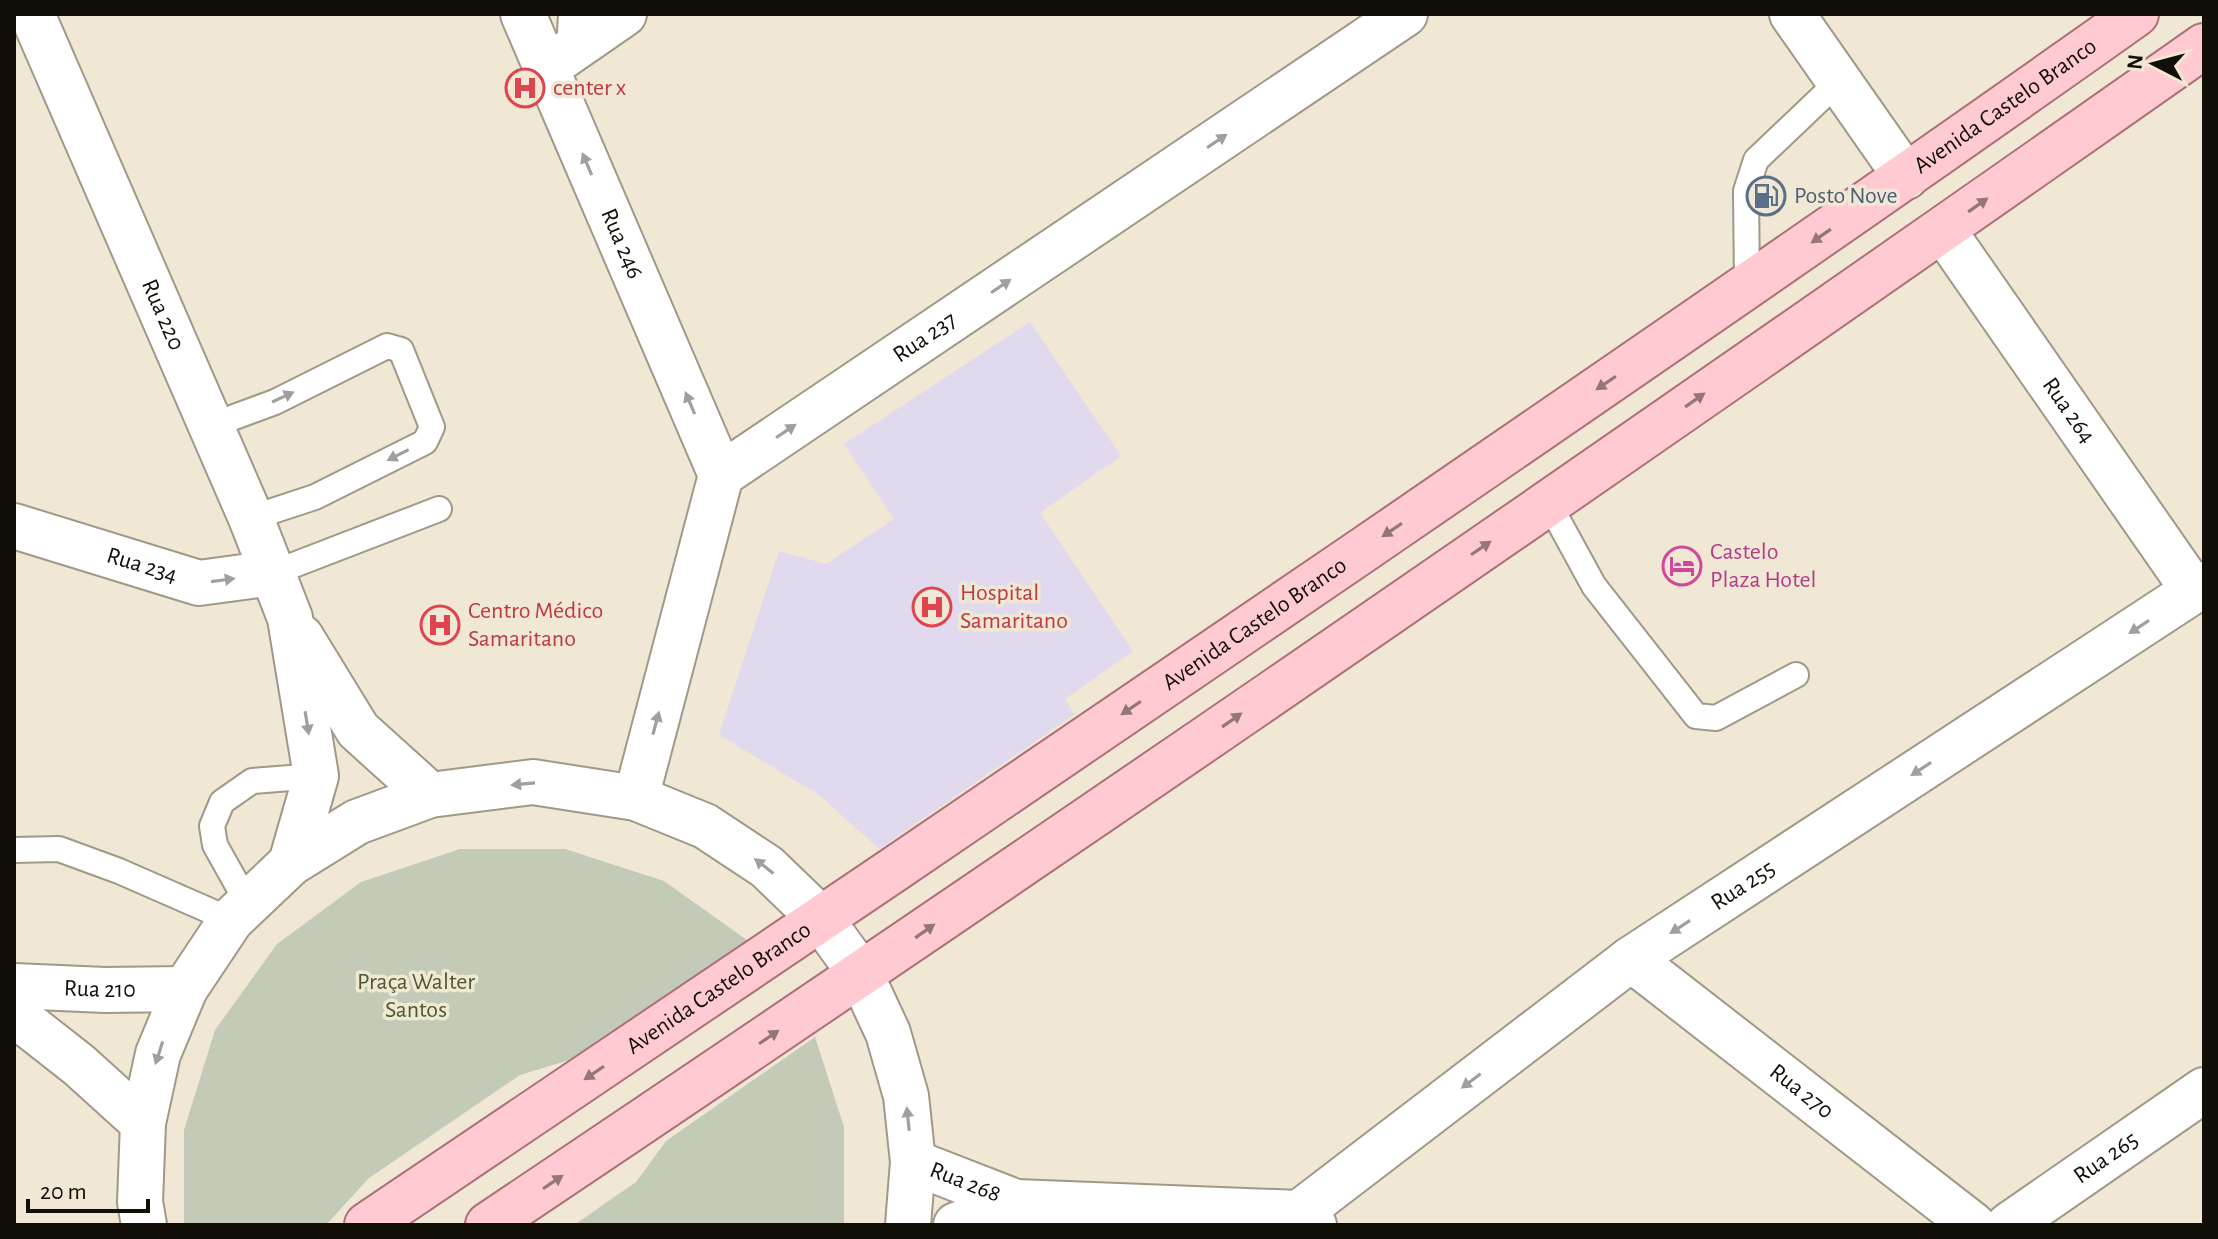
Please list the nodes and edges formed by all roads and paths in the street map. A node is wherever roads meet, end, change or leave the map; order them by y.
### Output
1 (32, 14) edge
2 (523, 14) edge
3 (624, 14) edge
4 (1405, 14) edge
5 (1792, 14) edge
6 (2136, 14) edge
7 (562, 45) edge
8 (2204, 46) edge
9 (1839, 81) junction
10 (1906, 177) junction
11 (1943, 230) junction
12 (1747, 287) junction
13 (210, 426) junction
14 (721, 475) junction
15 (1548, 502) junction
16 (439, 509) dead end
17 (251, 518) junction
18 (14, 526) edge
19 (273, 573) junction
20 (2199, 587) edge
21 (290, 618) junction
22 (1796, 675) dead end
23 (316, 776) junction
24 (430, 795) junction
25 (636, 798) junction
26 (14, 850) edge
27 (291, 863) junction
28 (239, 912) junction
29 (821, 919) junction
30 (1631, 959) junction
31 (860, 973) junction
32 (14, 986) edge
33 (185, 989) junction
34 (14, 1014) edge
35 (2204, 1090) edge
36 (143, 1123) junction
37 (913, 1162) junction
38 (1016, 1202) junction
39 (1306, 1219) edge
40 (144, 1225) edge
41 (367, 1225) edge
42 (488, 1225) edge
43 (908, 1225) edge
44 (956, 1225) edge
45 (1973, 1225) edge
46 (2009, 1225) edge

1 - 13 street, Rua 220
2 - 7 street, Rua 246
3 - 7 street
14 -> 4 street, Rua 237
5 - 9 street
6 - 10 main road, Avenida Castelo Branco
14 -> 7 street, Rua 246
11 -> 8 main road
9 - 10 street
9 - 12 lane
10 -> 12 main road, Avenida Castelo Branco
15 -> 11 main road
11 - 20 street, Rua 264
12 -> 29 main road, Avenida Castelo Branco
13 - 17 street, Rua 220
13 -> 17 lane
25 -> 14 street
15 - 22 lane
31 -> 15 main road
16 - 19 lane
17 - 19 street, Rua 220
18 -> 19 street, Rua 234
19 - 21 street, Rua 220
20 -> 30 street, Rua 255
21 -> 23 street, Rua 220
21 - 24 street, Rua 220
23 - 27 street, Rua 220
23 - 28 lane
25 -> 24 street
24 - 27 street
29 -> 25 street
26 - 28 lane
27 - 28 street
28 - 33 street
29 - 31 street
29 -> 41 main road, Avenida Castelo Branco
30 -> 39 street, Rua 255
30 - 45 street, Rua 270
37 -> 31 street
42 -> 31 main road
32 - 33 street, Rua 210
33 -> 36 street
34 - 36 street
35 - 46 street, Rua 265
36 - 40 street
37 - 38 street, Rua 268
37 - 43 street
38 - 39 street, Rua 268
38 - 44 street, Rua 268

